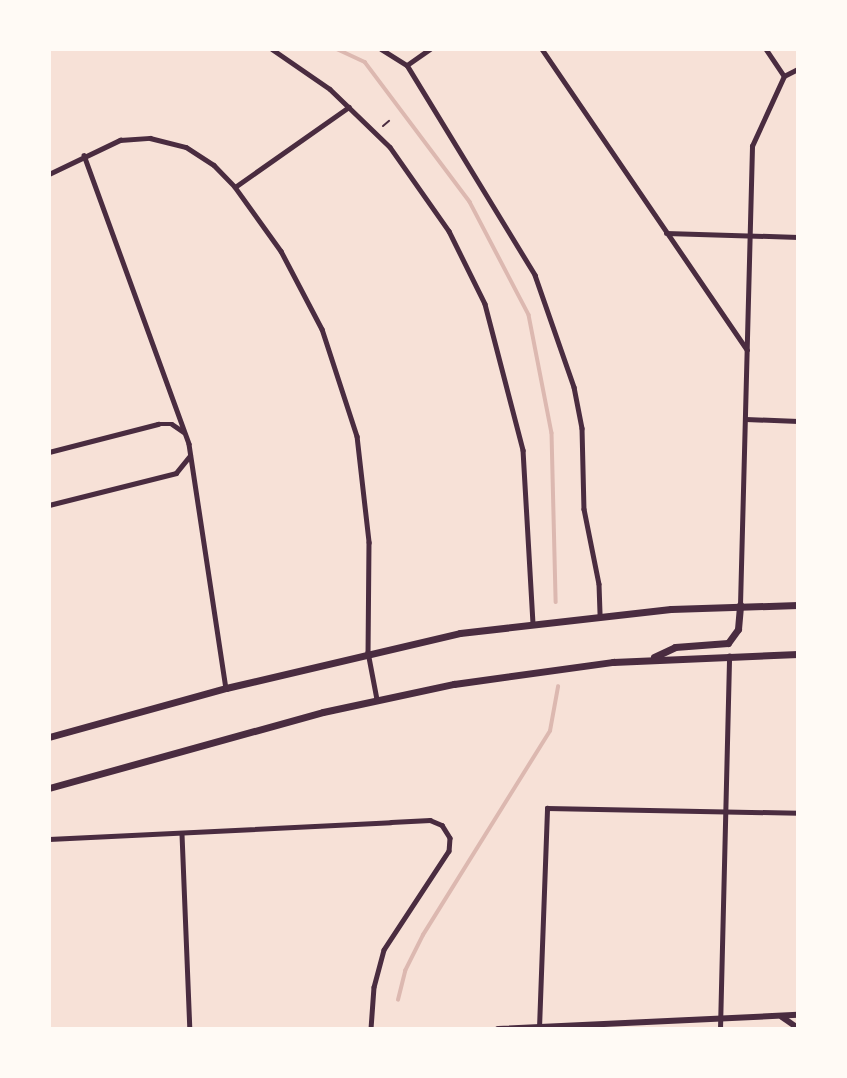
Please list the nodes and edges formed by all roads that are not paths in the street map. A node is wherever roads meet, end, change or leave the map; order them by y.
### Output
1 (272, 49) edge
2 (381, 49) edge
3 (430, 49) edge
4 (542, 49) edge
5 (766, 49) edge
6 (407, 65) junction
7 (798, 69) edge
8 (784, 76) junction
9 (349, 107) junction
10 (84, 155) junction
11 (49, 174) edge
12 (235, 187) junction
13 (665, 233) junction
14 (750, 236) junction
15 (798, 237) edge
16 (747, 350) junction
17 (746, 419) junction
18 (798, 421) edge
19 (185, 433) junction
20 (49, 452) edge
21 (191, 455) junction
22 (49, 505) edge
23 (740, 606) junction
24 (798, 606) edge
25 (600, 615) junction
26 (533, 623) junction
27 (368, 652) junction
28 (798, 654) edge
29 (729, 655) junction
30 (651, 659) junction
31 (226, 688) junction
32 (377, 699) junction
33 (49, 737) edge
34 (49, 788) edge
35 (725, 811) junction
36 (798, 813) edge
37 (182, 834) junction
38 (49, 839) edge
39 (798, 1015) edge
40 (782, 1017) junction
41 (720, 1019) junction
42 (539, 1028) edge
43 (798, 1028) edge
44 (190, 1029) edge
45 (371, 1029) edge
46 (498, 1029) edge
47 (720, 1029) edge

1 - 9 street
2 - 6 street
3 - 6 street
4 - 13 street
5 - 8 street
6 - 25 street
7 - 8 street
8 - 14 street
9 - 12 street
9 - 26 street
10 - 11 street
10 - 12 street
10 - 19 street
12 - 27 street
13 - 14 street
13 - 16 street
14 - 15 street
14 - 16 street
16 - 17 street
17 - 18 street
17 - 23 street
19 - 20 street
19 - 21 street
21 - 22 street
21 - 31 street
23 - 24 main road
23 - 25 main road
23 - 30 main road
25 - 26 main road
26 - 27 main road
27 - 31 main road
27 - 32 street
28 - 29 main road
29 - 30 main road
29 - 35 street
30 - 32 main road
31 - 33 main road
32 - 34 main road
35 - 36 street
35 - 41 street
35 - 42 street
37 - 38 street
37 - 44 street
37 - 45 street
39 - 40 street
40 - 41 street
40 - 43 street
41 - 42 street
41 - 47 street
42 - 46 street

